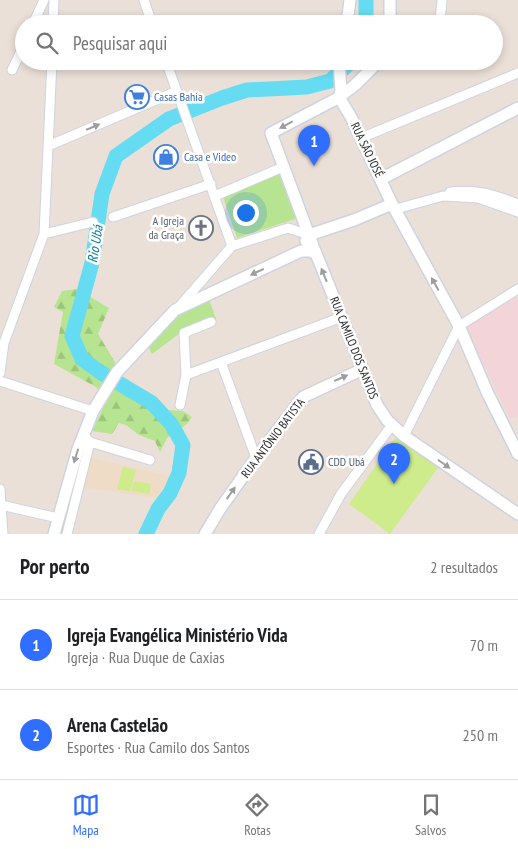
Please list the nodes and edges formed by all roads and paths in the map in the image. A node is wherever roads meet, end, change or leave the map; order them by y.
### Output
1 (44, 0) edge
2 (54, 0) edge
3 (144, 0) edge
4 (350, 0) edge
5 (390, 0) edge
6 (442, 0) edge
7 (37, 15) edge
8 (53, 15) edge
9 (149, 15) edge
10 (348, 15) edge
11 (390, 15) edge
12 (441, 15) edge
13 (15, 64) edge
14 (12, 70) dead end
15 (52, 70) edge
16 (169, 70) edge
17 (342, 70) edge
18 (370, 70) edge
19 (518, 73) edge
20 (344, 79) junction
21 (355, 85) junction
22 (177, 91) junction
23 (334, 100) junction
24 (518, 108) edge
25 (361, 138) junction
26 (48, 146) junction
27 (283, 167) junction
28 (380, 179) junction
29 (211, 184) junction
30 (215, 196) junction
31 (412, 204) junction
32 (518, 204) edge
33 (394, 206) junction
34 (518, 212) edge
35 (113, 217) dead end
36 (93, 222) dead end
37 (44, 234) junction
38 (309, 235) junction
39 (232, 246) junction
40 (301, 251) junction
41 (316, 254) junction
42 (518, 289) edge
43 (175, 310) junction
44 (342, 317) junction
45 (210, 322) dead end
46 (459, 326) junction
47 (222, 362) junction
48 (362, 369) junction
49 (0, 373) edge
50 (186, 375) junction
51 (0, 381) edge
52 (180, 405) dead end
53 (93, 411) junction
54 (392, 425) junction
55 (404, 436) junction
56 (87, 439) junction
57 (518, 454) edge
58 (256, 458) junction
59 (150, 460) dead end
60 (0, 489) edge
61 (1, 505) edge
62 (518, 514) edge
63 (58, 518) junction
64 (3, 534) edge
65 (54, 534) edge
66 (67, 534) edge
67 (205, 534) edge
68 (319, 534) edge

1 - 7 street
2 - 8 street
3 - 9 street
4 - 10 main road
5 - 11 main road
6 - 12 street
13 - 14 street
15 - 26 street
16 - 22 street
17 - 20 main road
18 - 21 main road
19 - 25 street
20 - 21 main road
20 - 23 main road
21 - 23 main road
26 -> 22 street
22 - 29 street
23 - 25 main road, RUA SÃO JOSÉ
23 -> 27 main road, RUA CAMILO DOS SANTOS
24 - 28 main road
25 - 28 main road, RUA SÃO JOSÉ
26 - 37 street
27 - 30 street
27 - 38 main road, RUA CAMILO DOS SANTOS
28 - 33 main road, RUA SÃO JOSÉ
29 - 30 street
29 - 35 street
30 - 39 street
31 - 32 street
31 - 33 street
31 - 34 street
33 - 38 main road
46 -> 33 main road, RUA SÃO JOSÉ
36 - 37 street
37 - 49 street
38 - 39 street
38 - 40 main road
38 - 41 main road, RUA CAMILO DOS SANTOS
39 - 43 street
40 - 41 main road
40 -> 43 main road
44 -> 41 main road, RUA CAMILO DOS SANTOS
42 - 46 street
43 - 53 main road
44 - 47 street
44 - 48 main road, RUA CAMILO DOS SANTOS
45 - 50 street
46 - 55 street
46 - 57 main road, RUA SÃO JOSÉ
47 - 50 street
47 - 58 street
48 - 54 main road, RUA CAMILO DOS SANTOS
58 -> 48 main road, RUA ANTÔNIO BATISTA
50 - 52 street
51 - 53 street
53 - 56 main road
54 - 55 main road, RUA CAMILO DOS SANTOS
54 - 68 street
55 -> 62 main road, RUA CAMILO DOS SANTOS
56 - 59 street
56 -> 63 main road
56 - 66 street
67 -> 58 main road, RUA ANTÔNIO BATISTA
60 - 61 street
61 - 63 street
61 - 64 street
63 - 65 main road

